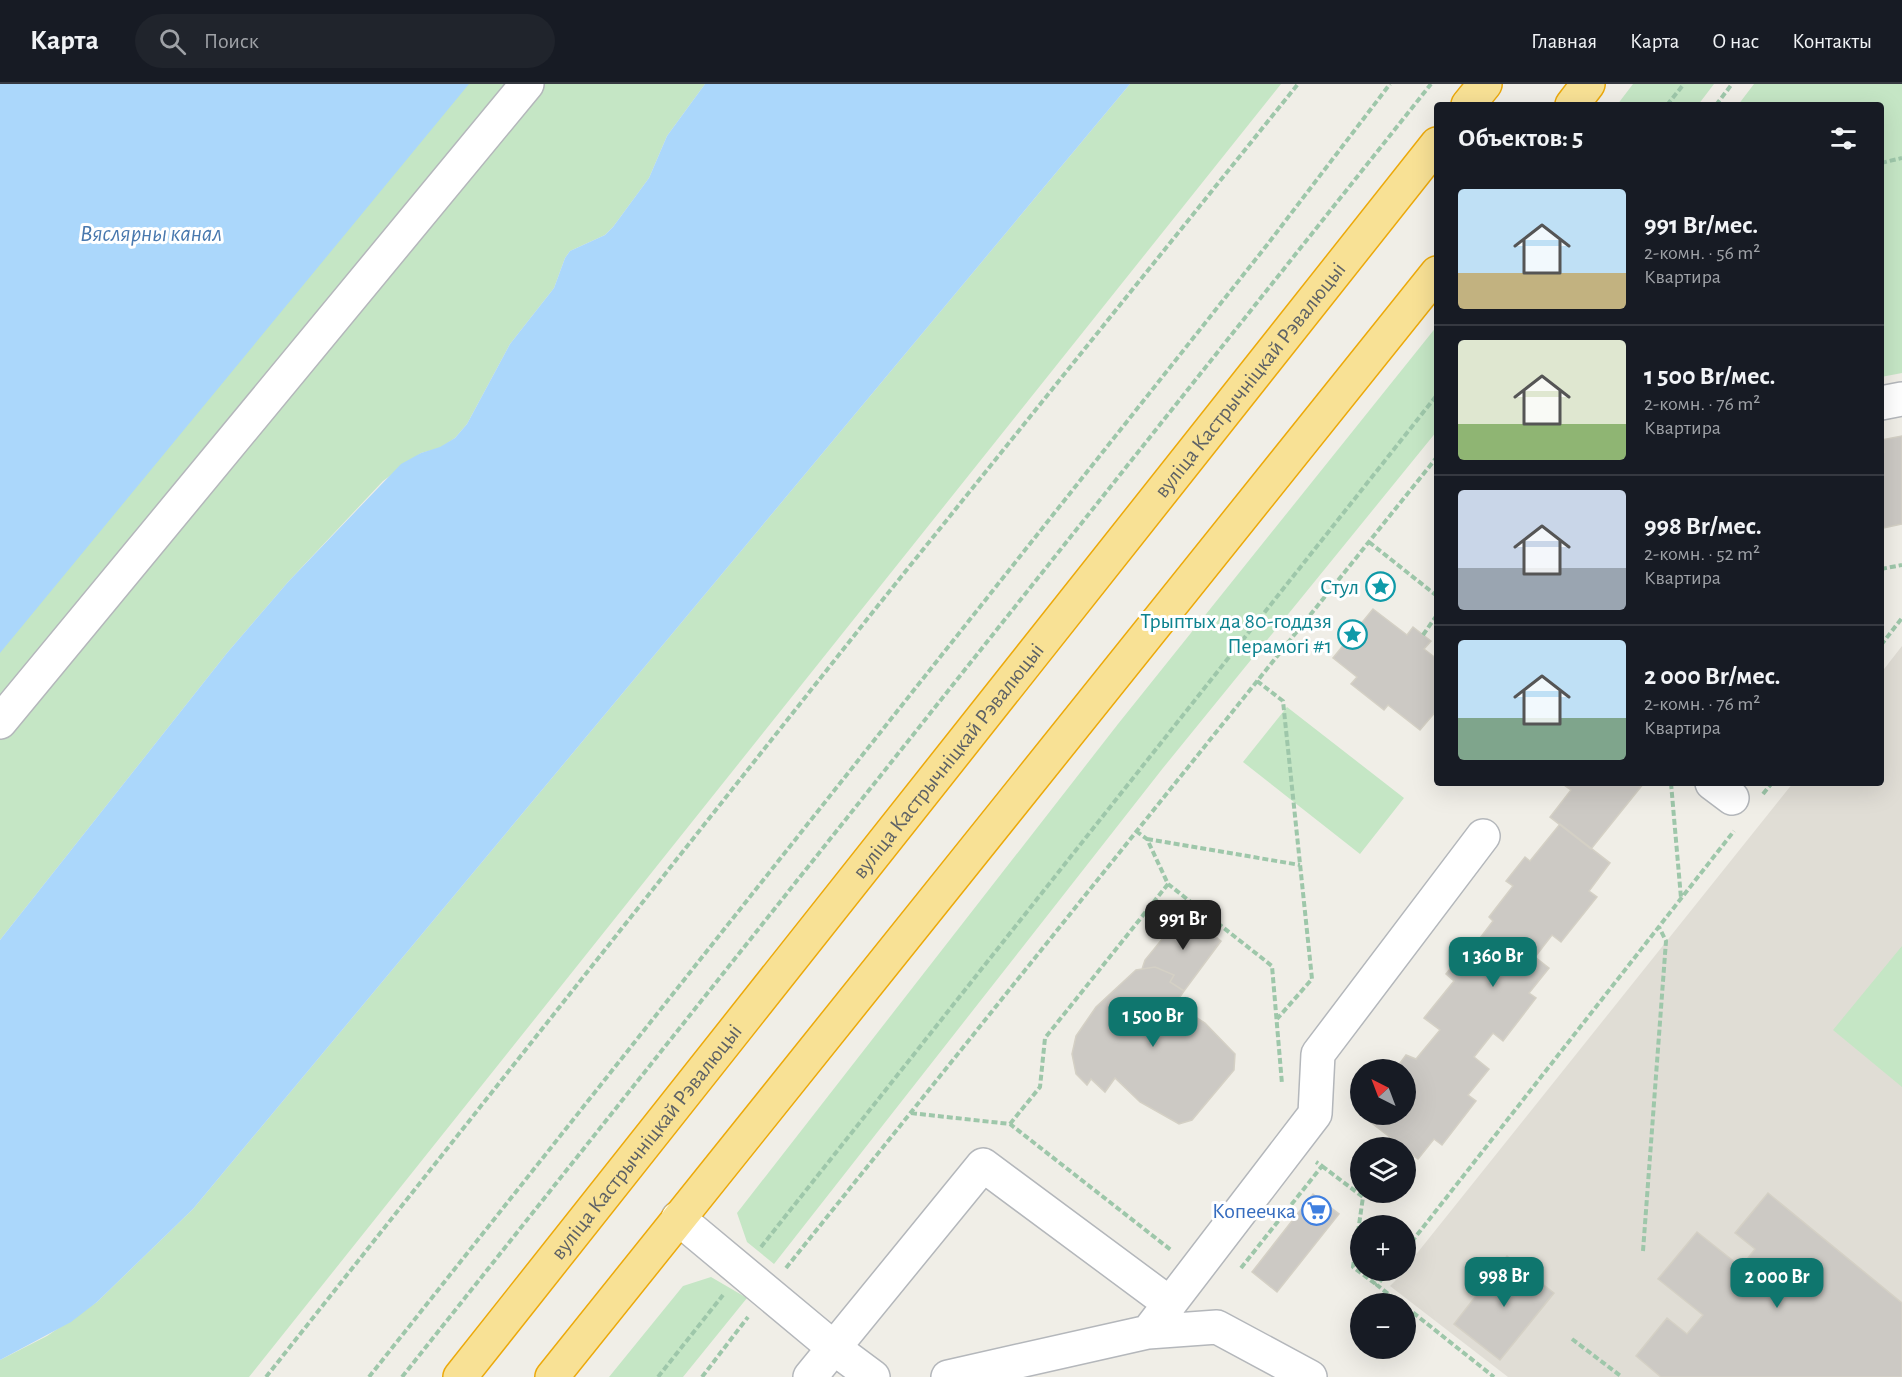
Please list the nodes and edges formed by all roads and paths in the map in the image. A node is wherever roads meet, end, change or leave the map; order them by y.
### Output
1 (527, 84) edge
2 (1298, 84) edge
3 (1390, 84) edge
4 (1431, 84) edge
5 (1485, 84) edge
6 (1588, 84) edge
7 (1684, 84) edge
8 (1732, 84) edge
9 (1470, 102) edge
10 (1574, 102) edge
11 (1669, 102) edge
12 (1718, 102) edge
13 (1434, 148) edge
14 (1902, 158) edge
15 (1884, 162) edge
16 (1434, 277) edge
17 (1434, 399) edge
18 (1902, 399) edge
19 (1884, 402) edge
20 (1434, 461) edge
21 (1369, 542) junction
22 (1902, 565) edge
23 (1884, 568) edge
24 (1434, 594) edge
25 (1902, 618) edge
26 (1434, 619) edge
27 (1423, 635) dead end
28 (1884, 641) edge
29 (1257, 681) junction
30 (0, 722) edge
31 (1671, 786) edge
32 (1766, 786) edge
33 (1735, 802) edge
34 (1136, 831) junction
35 (1483, 836) dead end
36 (1147, 839) junction
37 (1300, 865) junction
38 (1168, 884) junction
39 (1681, 898) junction
40 (1659, 927) junction
41 (1277, 1019) junction
42 (1282, 1088) dead end
43 (910, 1113) junction
44 (1010, 1124) junction
45 (1292, 1143) junction
46 (1322, 1166) junction
47 (678, 1218) junction
48 (1416, 1236) edge
49 (1643, 1251) dead end
50 (1195, 1268) junction
51 (743, 1271) junction
52 (1238, 1273) dead end
53 (1380, 1281) edge
54 (1377, 1285) junction
55 (768, 1291) junction
56 (1387, 1293) edge
57 (1169, 1303) junction
58 (1416, 1315) edge
59 (1148, 1332) junction
60 (1572, 1339) dead end
61 (834, 1348) junction
62 (266, 1377) edge
63 (369, 1377) edge
64 (402, 1377) edge
65 (460, 1377) edge
66 (552, 1377) edge
67 (658, 1377) edge
68 (702, 1377) edge
69 (810, 1377) edge
70 (873, 1377) edge
71 (948, 1377) edge
72 (1310, 1377) edge
73 (1494, 1377) edge
74 (1622, 1377) edge

1 - 30 lane
2 - 62 path
3 - 63 path
4 - 64 path
5 - 9 highway
6 - 10 highway
7 - 11 path
8 - 12 path
13 - 65 highway, вуліца Кастрычніцкай Рэвалюцыі
14 - 15 path
16 - 47 highway
17 - 51 path
18 - 19 lane
20 - 21 path
21 - 24 path
21 - 29 path
22 - 23 path
25 - 28 path
26 - 27 path
29 - 34 path
29 - 37 path
31 - 39 path
32 - 33 path
33 - 39 path
34 - 36 path
34 - 43 path
35 - 45 lane
36 - 37 path
36 - 38 path
37 - 41 path
38 - 41 path
38 - 44 path
39 - 40 path
40 - 48 path
40 - 49 path
41 - 42 path
43 - 44 path
43 - 55 path
44 - 50 path
45 - 46 path
45 - 50 lane
46 - 52 path
46 - 54 path
47 - 51 lane
47 - 66 highway
50 - 57 lane
51 - 55 lane
51 - 67 path
53 - 54 path
54 - 56 path
55 - 61 lane
55 - 68 path
57 - 59 lane
57 - 61 lane
58 - 73 path
59 - 71 lane
59 - 72 lane
60 - 74 path
61 - 69 lane
61 - 70 lane

